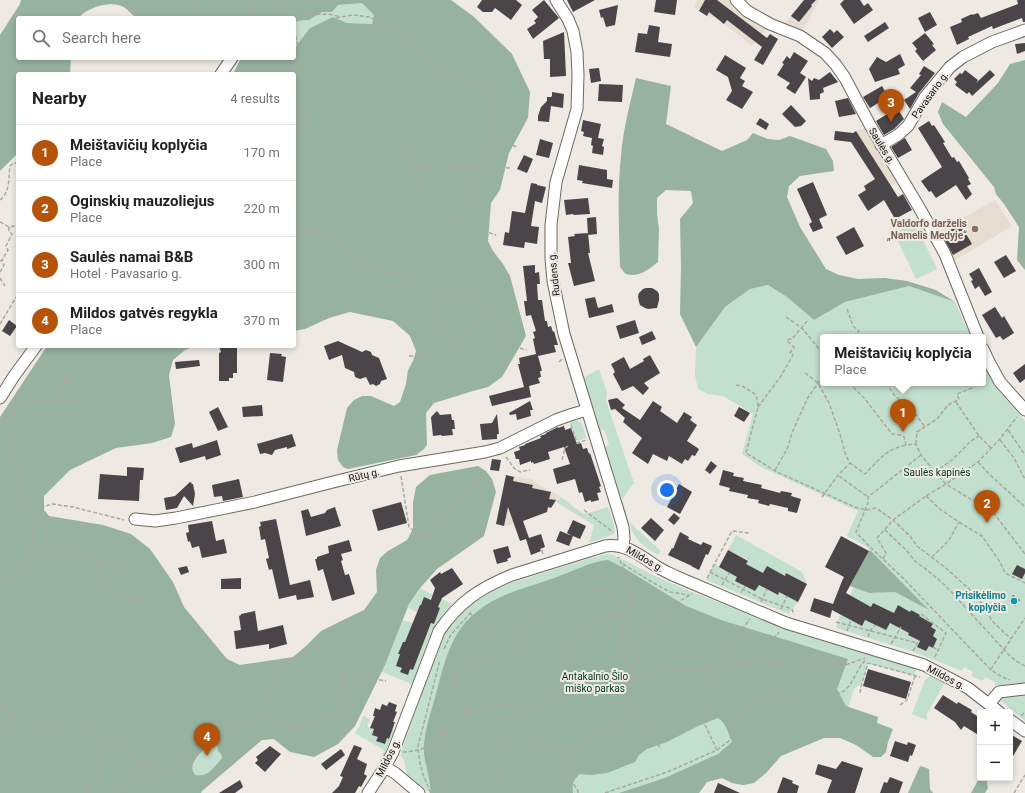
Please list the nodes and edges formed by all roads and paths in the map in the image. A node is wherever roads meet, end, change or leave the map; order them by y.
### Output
1 (189, 0) edge
2 (254, 0) edge
3 (274, 0) edge
4 (556, 0) edge
5 (736, 0) edge
6 (195, 16) edge
7 (252, 16) edge
8 (285, 16) edge
9 (296, 17) edge
10 (340, 17) junction
11 (1025, 30) edge
12 (296, 38) edge
13 (298, 46) junction
14 (296, 52) edge
15 (231, 60) edge
16 (293, 60) edge
17 (222, 72) edge
18 (289, 72) edge
19 (296, 102) edge
20 (491, 133) junction
21 (881, 145) junction
22 (296, 146) edge
23 (518, 148) dead end
24 (404, 150) dead end
25 (16, 163) edge
26 (408, 164) junction
27 (482, 167) junction
28 (474, 168) junction
29 (510, 168) dead end
30 (0, 200) edge
31 (296, 218) edge
32 (0, 222) edge
33 (456, 222) junction
34 (16, 226) edge
35 (9, 227) junction
36 (313, 230) junction
37 (496, 235) dead end
38 (296, 237) edge
39 (1, 260) edge
40 (0, 272) edge
41 (0, 278) edge
42 (5, 286) dead end
43 (435, 294) junction
44 (16, 297) edge
45 (847, 309) dead end
46 (786, 317) dead end
47 (808, 320) dead end
48 (0, 324) edge
49 (802, 328) junction
50 (856, 334) edge
51 (977, 334) edge
52 (456, 339) junction
53 (498, 342) junction
54 (35, 348) edge
55 (66, 348) edge
56 (527, 350) dead end
57 (820, 350) edge
58 (409, 356) dead end
59 (986, 357) edge
60 (805, 373) dead end
61 (65, 380) junction
62 (818, 383) junction
63 (736, 385) dead end
64 (852, 386) edge
65 (888, 386) edge
66 (971, 386) edge
67 (0, 398) edge
68 (56, 400) junction
69 (956, 401) junction
70 (758, 407) junction
71 (587, 410) junction
72 (1022, 413) edge
73 (12, 414) junction
74 (567, 416) junction
75 (0, 425) edge
76 (925, 427) junction
77 (1007, 430) junction
78 (979, 436) junction
79 (596, 439) junction
80 (999, 440) junction
81 (916, 444) junction
82 (906, 445) junction
83 (568, 446) dead end
84 (500, 448) junction
85 (991, 448) junction
86 (921, 455) junction
87 (1025, 455) edge
88 (562, 460) dead end
89 (978, 462) junction
90 (850, 464) junction
91 (399, 466) junction
92 (530, 470) dead end
93 (775, 471) junction
94 (935, 472) junction
95 (838, 475) junction
96 (481, 477) dead end
97 (1025, 478) edge
98 (946, 484) junction
99 (825, 493) junction
100 (926, 496) junction
101 (822, 497) dead end
102 (868, 497) junction
103 (1025, 507) edge
104 (584, 510) dead end
105 (866, 510) junction
106 (34, 516) junction
107 (135, 519) joint
108 (893, 520) junction
109 (959, 522) junction
110 (623, 528) junction
111 (885, 529) junction
112 (749, 533) dead end
113 (619, 549) junction
114 (1025, 554) edge
115 (96, 557) junction
116 (932, 557) junction
117 (31, 558) junction
118 (883, 559) junction
119 (623, 564) junction
120 (710, 572) junction
121 (130, 573) dead end
122 (729, 573) dead end
123 (725, 580) junction
124 (0, 581) edge
125 (1025, 583) edge
126 (702, 588) junction
127 (767, 589) dead end
128 (717, 594) junction
129 (690, 595) junction
130 (787, 596) dead end
131 (762, 599) junction
132 (147, 605) dead end
133 (782, 606) junction
134 (475, 608) dead end
135 (756, 610) junction
136 (470, 613) junction
137 (921, 614) dead end
138 (775, 618) junction
139 (1025, 618) edge
140 (628, 619) junction
141 (790, 619) junction
142 (836, 622) dead end
143 (524, 624) junction
144 (875, 624) dead end
145 (901, 627) dead end
146 (870, 631) junction
147 (894, 638) junction
148 (1011, 639) junction
149 (917, 644) dead end
150 (865, 647) junction
151 (933, 647) dead end
152 (444, 649) dead end
153 (1004, 649) junction
154 (938, 650) junction
155 (886, 654) junction
156 (441, 656) dead end
157 (754, 661) junction
158 (1025, 666) edge
159 (719, 668) junction
160 (929, 668) junction
161 (991, 670) junction
162 (632, 672) junction
163 (346, 674) junction
164 (915, 676) junction
165 (920, 677) dead end
166 (633, 679) junction
167 (1010, 680) dead end
168 (386, 681) dead end
169 (1025, 689) edge
170 (860, 693) dead end
171 (552, 697) junction
172 (627, 699) junction
173 (0, 704) edge
174 (989, 704) junction
175 (900, 705) dead end
176 (531, 706) junction
177 (995, 709) edge
178 (466, 711) junction
179 (263, 717) junction
180 (1013, 722) edge
181 (447, 727) junction
182 (1025, 731) edge
183 (102, 740) junction
184 (503, 745) junction
185 (661, 749) dead end
186 (418, 750) junction
187 (717, 750) junction
188 (393, 752) junction
189 (573, 752) junction
190 (385, 767) junction
191 (176, 771) junction
192 (1025, 776) edge
193 (85, 793) edge
194 (122, 793) edge
195 (368, 793) edge
196 (420, 793) edge
197 (431, 793) edge
198 (446, 793) edge
199 (515, 793) edge
200 (578, 793) edge
201 (605, 793) edge
202 (1014, 793) edge

1 - 6 path
2 - 7 path
3 - 8 path
4 - 71 street, Rudens g.
5 - 21 street, Saulės g.
9 - 10 path
10 - 13 path
10 - 20 path
11 - 21 street, Pavasario g.
12 - 13 path
13 - 14 path
15 - 17 street
16 - 18 path
19 - 22 path
20 - 23 path
20 - 27 path
21 - 51 street, Saulės g.
24 - 26 path
25 - 30 path
26 - 28 path
26 - 33 path
27 - 28 path
27 - 29 path
28 - 33 path
31 - 36 path
32 - 35 path
33 - 37 path
34 - 35 path
35 - 39 path
36 - 38 path
36 - 43 path
39 - 40 path
41 - 42 path
43 - 52 path
43 - 53 path
44 - 48 path
45 - 50 path
46 - 49 path
47 - 49 path
49 - 57 path
49 - 70 path
52 - 53 path
52 - 58 path
53 - 56 path
54 - 67 street
55 - 61 path
59 - 72 street
60 - 62 path
61 - 68 path
61 - 68 path
62 - 90 path
62 - 93 path
63 - 70 path
64 - 82 path
65 - 76 path
66 - 69 path
68 - 73 path
69 - 76 path
69 - 78 path
70 - 93 path
71 - 74 street, Rūtų g.
71 - 79 street, Rudens g.
72 - 77 path
73 - 75 path
73 - 106 path
74 - 79 path
74 - 84 street, Rūtų g.
76 - 81 path
77 - 80 path
77 - 87 path
78 - 85 path
78 - 94 path
79 - 110 street, Rudens g.
80 - 85 path
80 - 97 path
81 - 82 path
81 - 86 path
82 - 90 path
83 - 88 path
84 - 91 street, Rūtų g.
84 - 92 path
85 - 89 path
86 - 94 path
86 - 102 path
89 - 98 path
89 - 103 path
90 - 95 path
91 - 96 path
91 - 107 street, Rūtų g.
93 - 99 path
94 - 98 path
95 - 99 path
95 - 102 path
98 - 100 path
98 - 114 path
99 - 101 path
99 - 105 path
100 - 108 path
100 - 109 path
102 - 105 path
104 - 110 path
105 - 108 path
105 - 118 path
106 - 107 path
106 - 117 path
108 - 111 path
108 - 116 path
109 - 116 path
109 - 125 path
110 - 113 street, Rudens g.
111 - 118 path
111 - 153 path
112 - 120 path
113 - 119 path
113 - 126 street, Mildos g.
113 - 188 street, Mildos g.
115 - 117 path
115 - 121 path
115 - 132 path
116 - 148 path
117 - 124 path
118 - 161 path
119 - 129 path
119 - 140 path
120 - 123 path
120 - 126 path
122 - 123 path
123 - 128 path
123 - 131 path
126 - 128 street, Mildos g.
126 - 129 path
127 - 131 path
128 - 135 street, Mildos g.
129 - 162 path
130 - 133 path
131 - 133 path
131 - 135 path
133 - 138 path
133 - 141 path
134 - 136 path
135 - 138 street, Mildos g.
135 - 159 path
136 - 143 path
136 - 152 path
137 - 154 path
138 - 141 street, Mildos g.
139 - 148 path
140 - 143 path
140 - 162 path
140 - 171 path
141 - 150 street, Mildos g.
141 - 157 path
142 - 146 path
143 - 178 path
144 - 146 path
145 - 147 path
146 - 147 path
146 - 150 path
147 - 149 path
147 - 155 path
148 - 153 path
150 - 155 street, Mildos g.
151 - 154 path
153 - 158 path
153 - 161 path
154 - 160 path
155 - 160 street, Mildos g.
156 - 186 path
157 - 159 path
157 - 187 path
159 - 166 path
159 - 187 path
160 - 174 street, Mildos g.
161 - 167 path
162 - 166 path
163 - 168 path
163 - 179 path
163 - 179 path
164 - 165 path
164 - 170 path
164 - 175 path
166 - 171 path
166 - 172 path
169 - 174 street
171 - 176 path
172 - 185 path
172 - 189 path
173 - 183 path
174 - 177 street, Mildos g.
176 - 178 path
176 - 184 path
178 - 181 path
178 - 184 path
179 - 191 path
180 - 182 street
181 - 186 path
181 - 198 path
183 - 191 path
183 - 193 path
184 - 189 path
184 - 199 path
186 - 188 path
186 - 197 path
187 - 201 path
188 - 190 street, Mildos g.
189 - 200 path
190 - 195 street, Mildos g.
190 - 196 street
191 - 194 path
192 - 202 path

